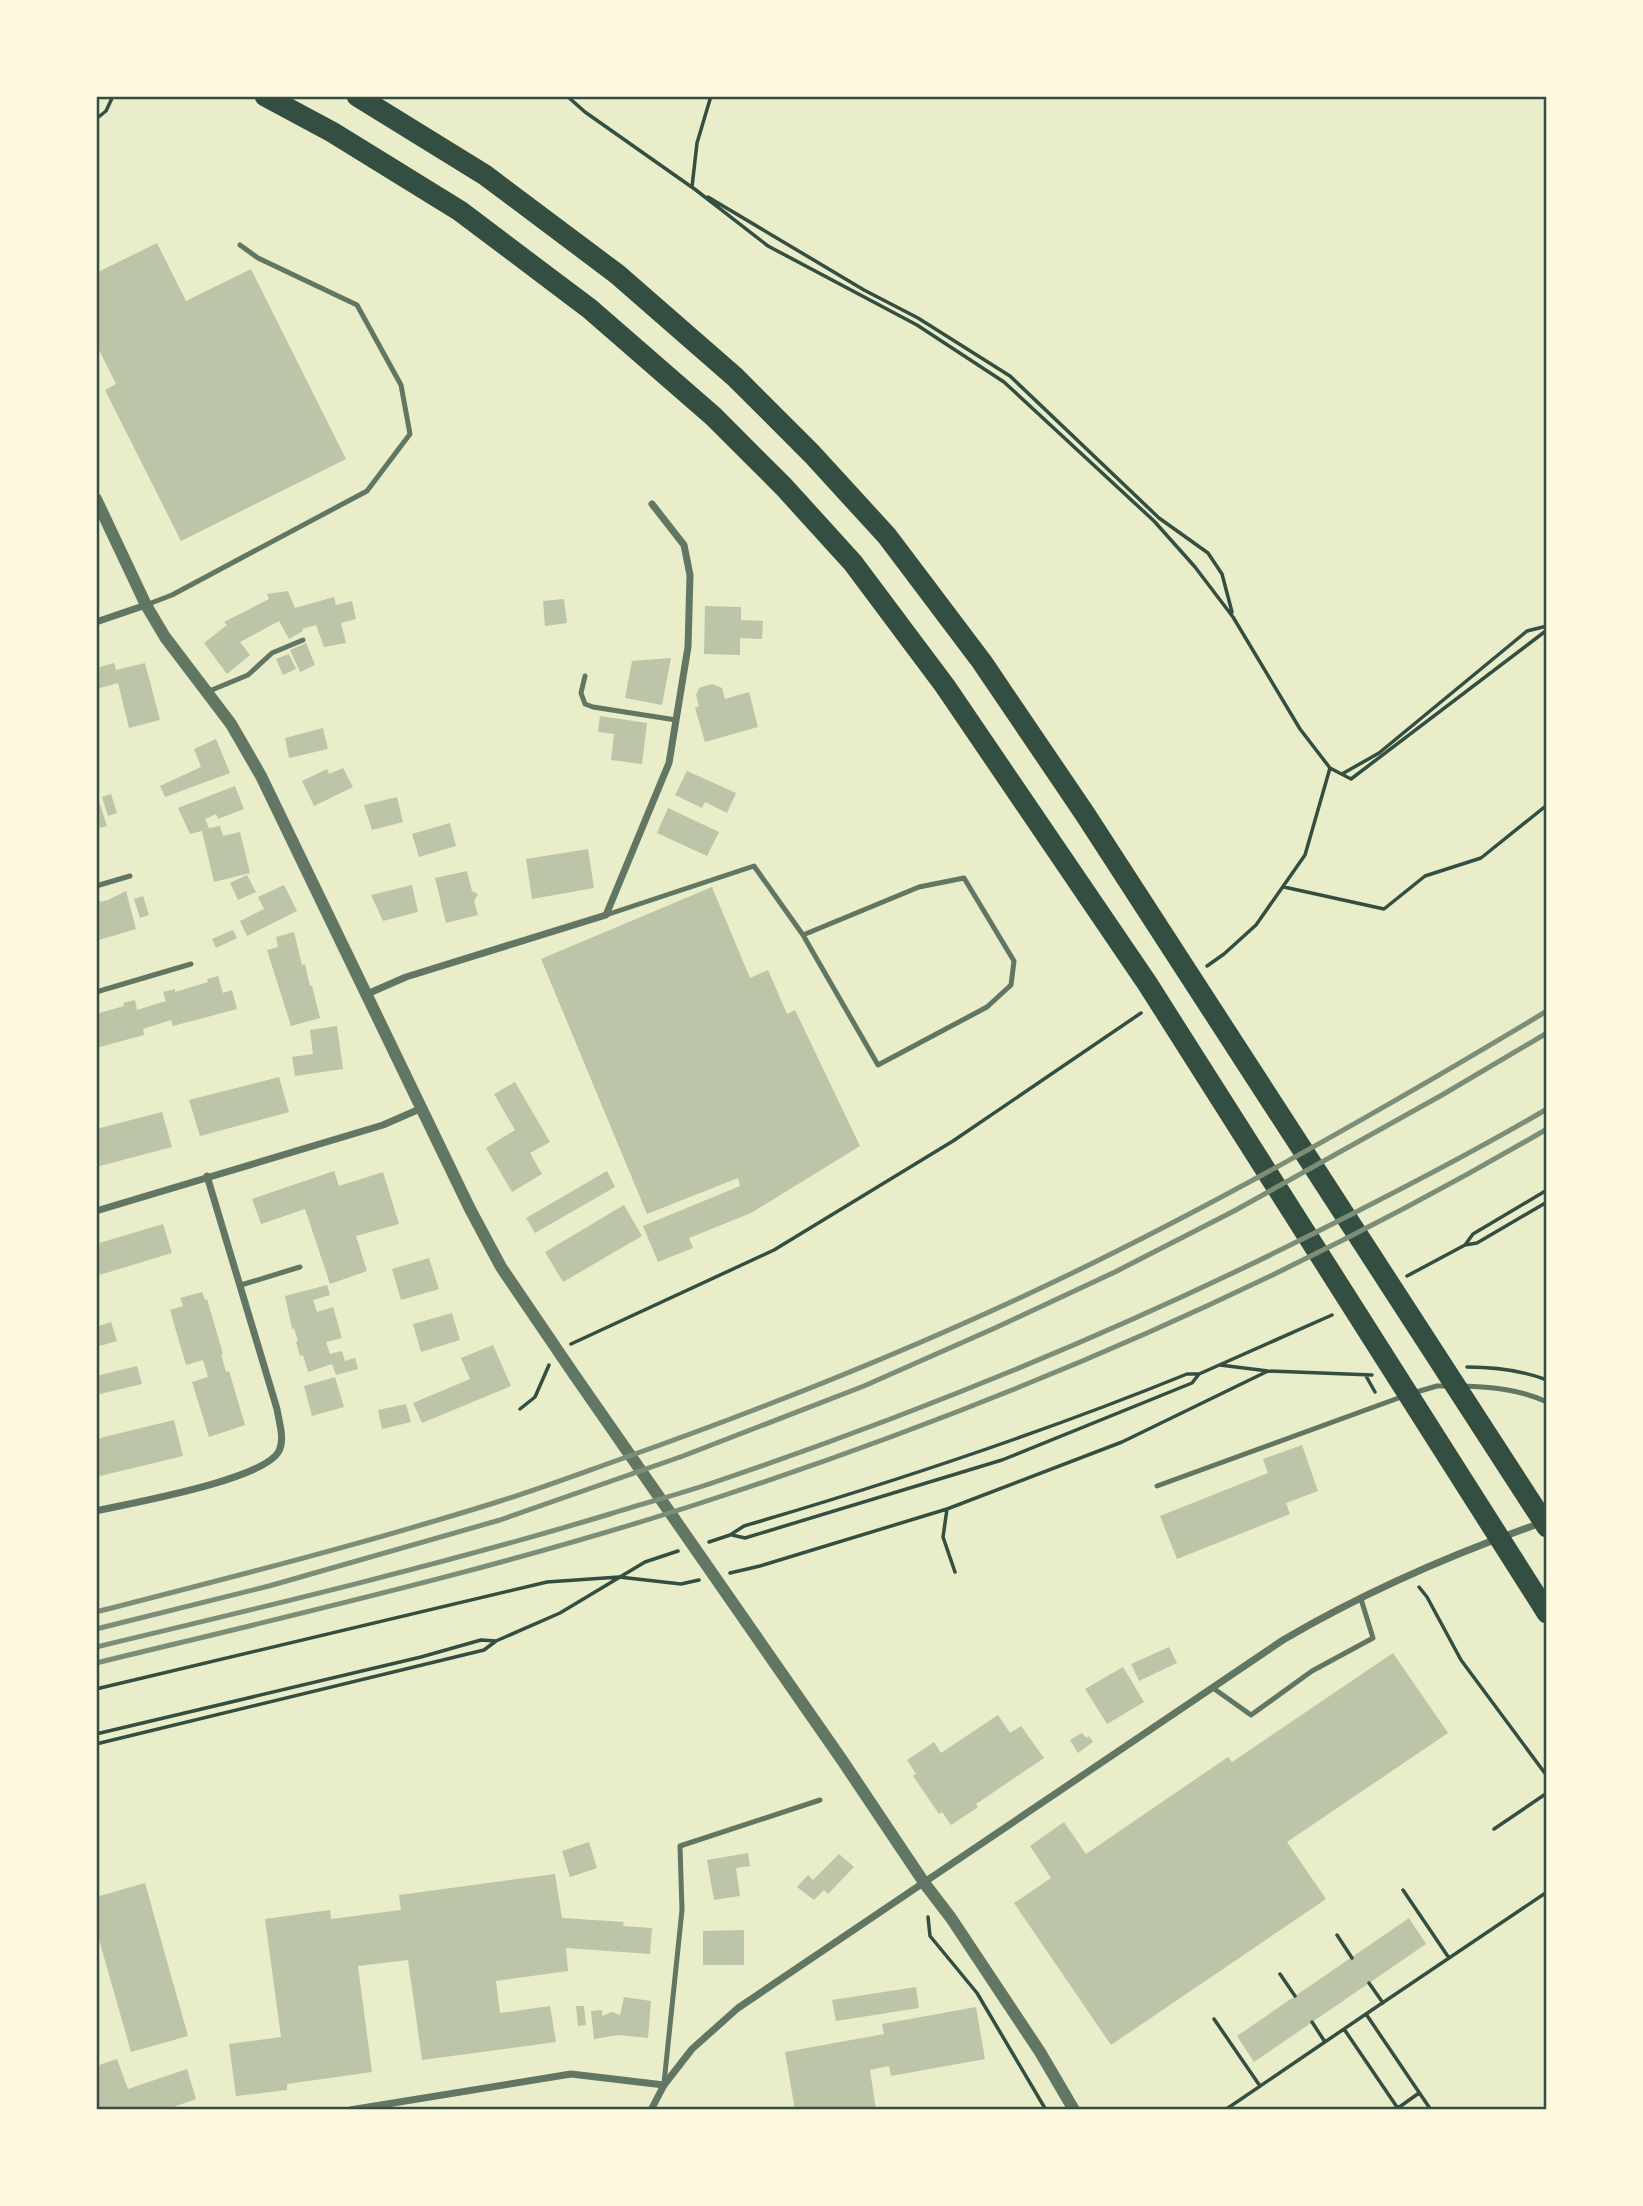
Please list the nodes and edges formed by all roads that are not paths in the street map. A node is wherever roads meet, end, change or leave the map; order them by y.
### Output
1 (265, 96) edge
2 (357, 96) edge
3 (240, 245) dead end
4 (96, 499) edge
5 (652, 504) dead end
6 (146, 605) junction
7 (96, 622) edge
8 (303, 640) dead end
9 (585, 676) dead end
10 (207, 692) junction
11 (676, 720) junction
12 (131, 876) dead end
13 (96, 886) edge
14 (606, 915) junction
15 (803, 935) junction
16 (191, 964) dead end
17 (96, 992) edge
18 (367, 994) junction
19 (422, 1108) junction
20 (207, 1176) junction
21 (96, 1210) edge
22 (300, 1267) dead end
23 (241, 1285) junction
24 (1547, 1402) edge
25 (1157, 1486) dead end
26 (96, 1511) edge
27 (1547, 1521) edge
28 (1547, 1527) edge
29 (1361, 1599) junction
30 (1547, 1613) edge
31 (1213, 1688) junction
32 (820, 1800) dead end
33 (925, 1884) junction
34 (664, 2085) junction
35 (351, 2110) edge
36 (651, 2110) edge
37 (1074, 2110) edge

1 - 30 highway
2 - 28 highway
3 - 6 lane
4 - 6 street
5 - 11 street
6 - 7 street
6 - 10 street
8 - 10 lane
9 - 11 lane
10 - 18 street
11 - 14 street
12 - 13 lane
14 - 15 lane
14 - 18 street
15 - 15 lane
16 - 17 lane
18 - 19 street
19 - 20 street
19 - 33 street
20 - 21 street
20 - 23 street
22 - 23 lane
23 - 26 street
24 - 25 lane
27 - 29 street
29 - 31 street
29 - 31 lane
31 - 33 street
32 - 34 lane
33 - 34 street
33 - 37 street
34 - 35 street
34 - 36 street

